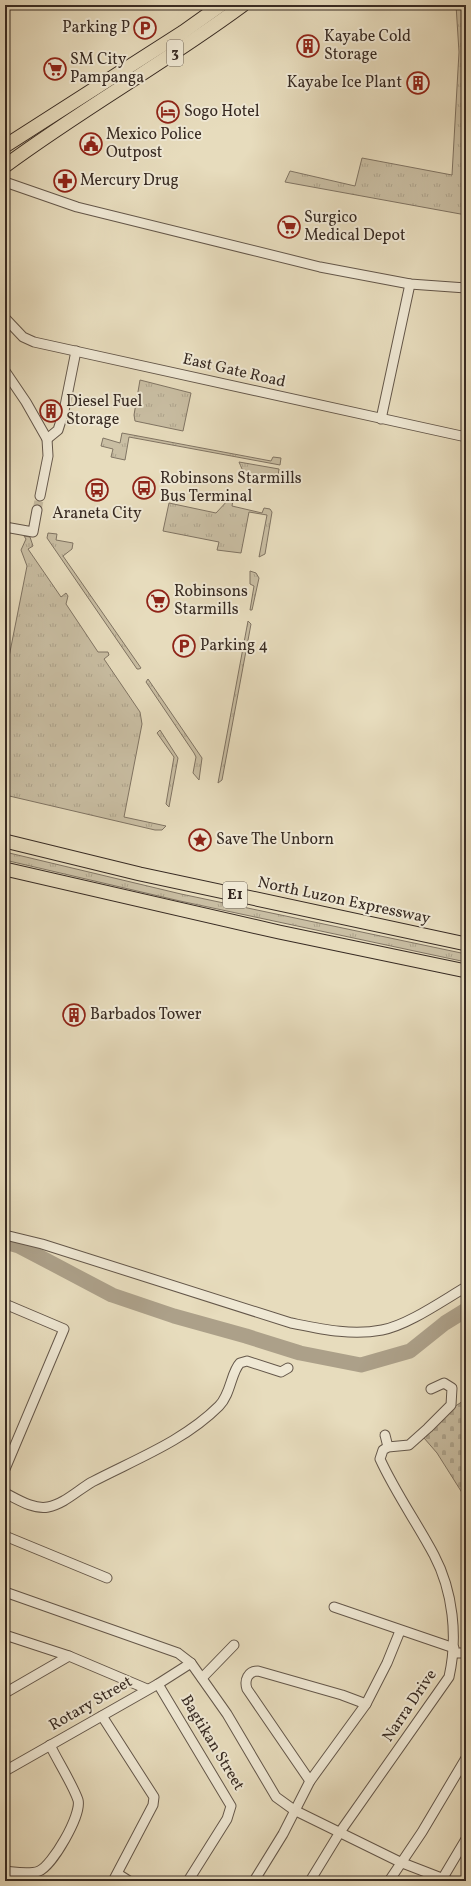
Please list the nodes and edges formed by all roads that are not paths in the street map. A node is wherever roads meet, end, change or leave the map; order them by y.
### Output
1 (243, 5) edge
2 (220, 11) edge
3 (97, 87) junction
4 (105, 99) junction
5 (37, 143) junction
6 (5, 146) edge
7 (5, 160) edge
8 (5, 166) edge
9 (5, 182) edge
10 (410, 284) junction
11 (466, 288) edge
12 (5, 318) edge
13 (76, 351) junction
14 (5, 371) edge
15 (381, 419) junction
16 (466, 437) edge
17 (47, 439) junction
18 (40, 496) tunnel mouth
19 (38, 510) tunnel mouth
20 (5, 527) edge
21 (5, 841) edge
22 (5, 869) edge
23 (466, 944) edge
24 (466, 971) edge
25 (5, 1235) edge
26 (466, 1287) edge
27 (5, 1304) edge
28 (288, 1368) dead end
29 (431, 1389) dead end
30 (385, 1435) dead end
31 (388, 1447) junction
32 (5, 1469) edge
33 (5, 1493) edge
34 (5, 1536) edge
35 (108, 1578) dead end
36 (5, 1592) edge
37 (334, 1607) dead end
38 (400, 1631) junction
39 (5, 1635) edge
40 (234, 1645) dead end
41 (454, 1651) junction
42 (466, 1653) edge
43 (68, 1656) junction
44 (191, 1663) junction
45 (202, 1678) junction
46 (158, 1684) junction
47 (147, 1689) junction
48 (5, 1694) edge
49 (366, 1704) junction
50 (102, 1716) junction
51 (50, 1745) junction
52 (466, 1758) edge
53 (5, 1771) edge
54 (310, 1781) junction
55 (294, 1810) junction
56 (340, 1832) junction
57 (466, 1838) edge
58 (400, 1862) junction
59 (5, 1871) edge
60 (116, 1877) edge
61 (444, 1880) edge
62 (129, 1881) edge
63 (188, 1881) edge
64 (254, 1881) edge
65 (310, 1881) edge
66 (389, 1881) edge

1 - 2 highway, 3
2 - 3 highway, 3
2 - 4 highway, 3
3 - 4 highway
3 - 6 highway, 3
4 - 5 highway, 3
5 - 7 highway
5 - 8 highway, 3
9 - 10 street
10 - 11 street
10 - 15 street
12 - 13 street, East Gate Road
13 - 15 street, East Gate Road
13 - 17 street
14 - 17 street
15 - 16 street, East Gate Road
17 - 18 street
19 - 20 street
21 - 23 highway, North Luzon Expressway / E1
22 - 24 highway, E1
25 - 26 street
27 - 32 street
28 - 33 street
29 - 31 street
30 - 31 street
31 - 41 street, Narra Drive
34 - 35 street
36 - 44 street
37 - 38 street
38 - 41 street
38 - 49 street
39 - 43 street
40 - 45 street
41 - 42 street
41 - 56 street, Narra Drive
43 - 47 street
43 - 48 street
44 - 45 street
44 - 46 street, Rotary Street
45 - 55 street
46 - 47 street, Rotary Street
46 - 63 street, Bagtikan Street
47 - 50 street, Rotary Street
49 - 54 street
49 - 54 street
50 - 51 street, Rotary Street
50 - 60 street
51 - 53 street, Rotary Street
51 - 59 street
52 - 58 street
54 - 55 street
55 - 56 street
55 - 64 street
56 - 58 street
56 - 65 street, Narra Drive
57 - 61 street
58 - 61 street
58 - 66 street
60 - 62 street

